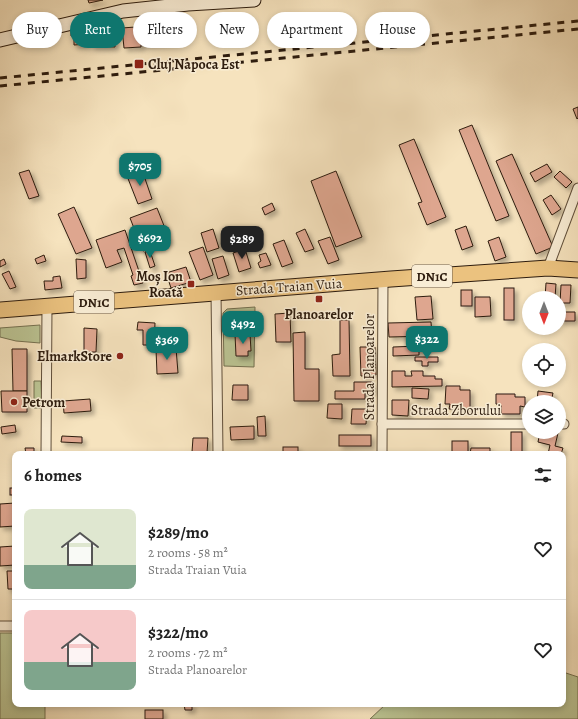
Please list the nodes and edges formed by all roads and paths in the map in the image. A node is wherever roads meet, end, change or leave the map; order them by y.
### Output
1 (254, 0) edge
2 (0, 40) edge
3 (578, 188) edge
4 (548, 268) junction
5 (578, 270) edge
6 (383, 279) junction
7 (216, 292) junction
8 (47, 306) junction
9 (0, 310) edge
10 (382, 424) junction
11 (522, 424) edge
12 (46, 451) edge
13 (218, 451) edge
14 (382, 451) edge
15 (0, 626) edge
16 (12, 626) edge

1 - 2 main road
3 - 4 street
4 - 5 main road, Strada Traian Vuia / DN1C
4 - 6 main road, Strada Traian Vuia / DN1C
6 - 7 main road, Strada Traian Vuia / DN1C
6 - 10 street, Strada Planoarelor
7 - 8 main road, Strada Traian Vuia / DN1C
7 - 13 street
8 - 9 main road, Strada Traian Vuia / DN1C
8 - 12 street
10 - 11 street, Strada Zborului
10 - 14 street, Strada Planoarelor
15 - 16 street

